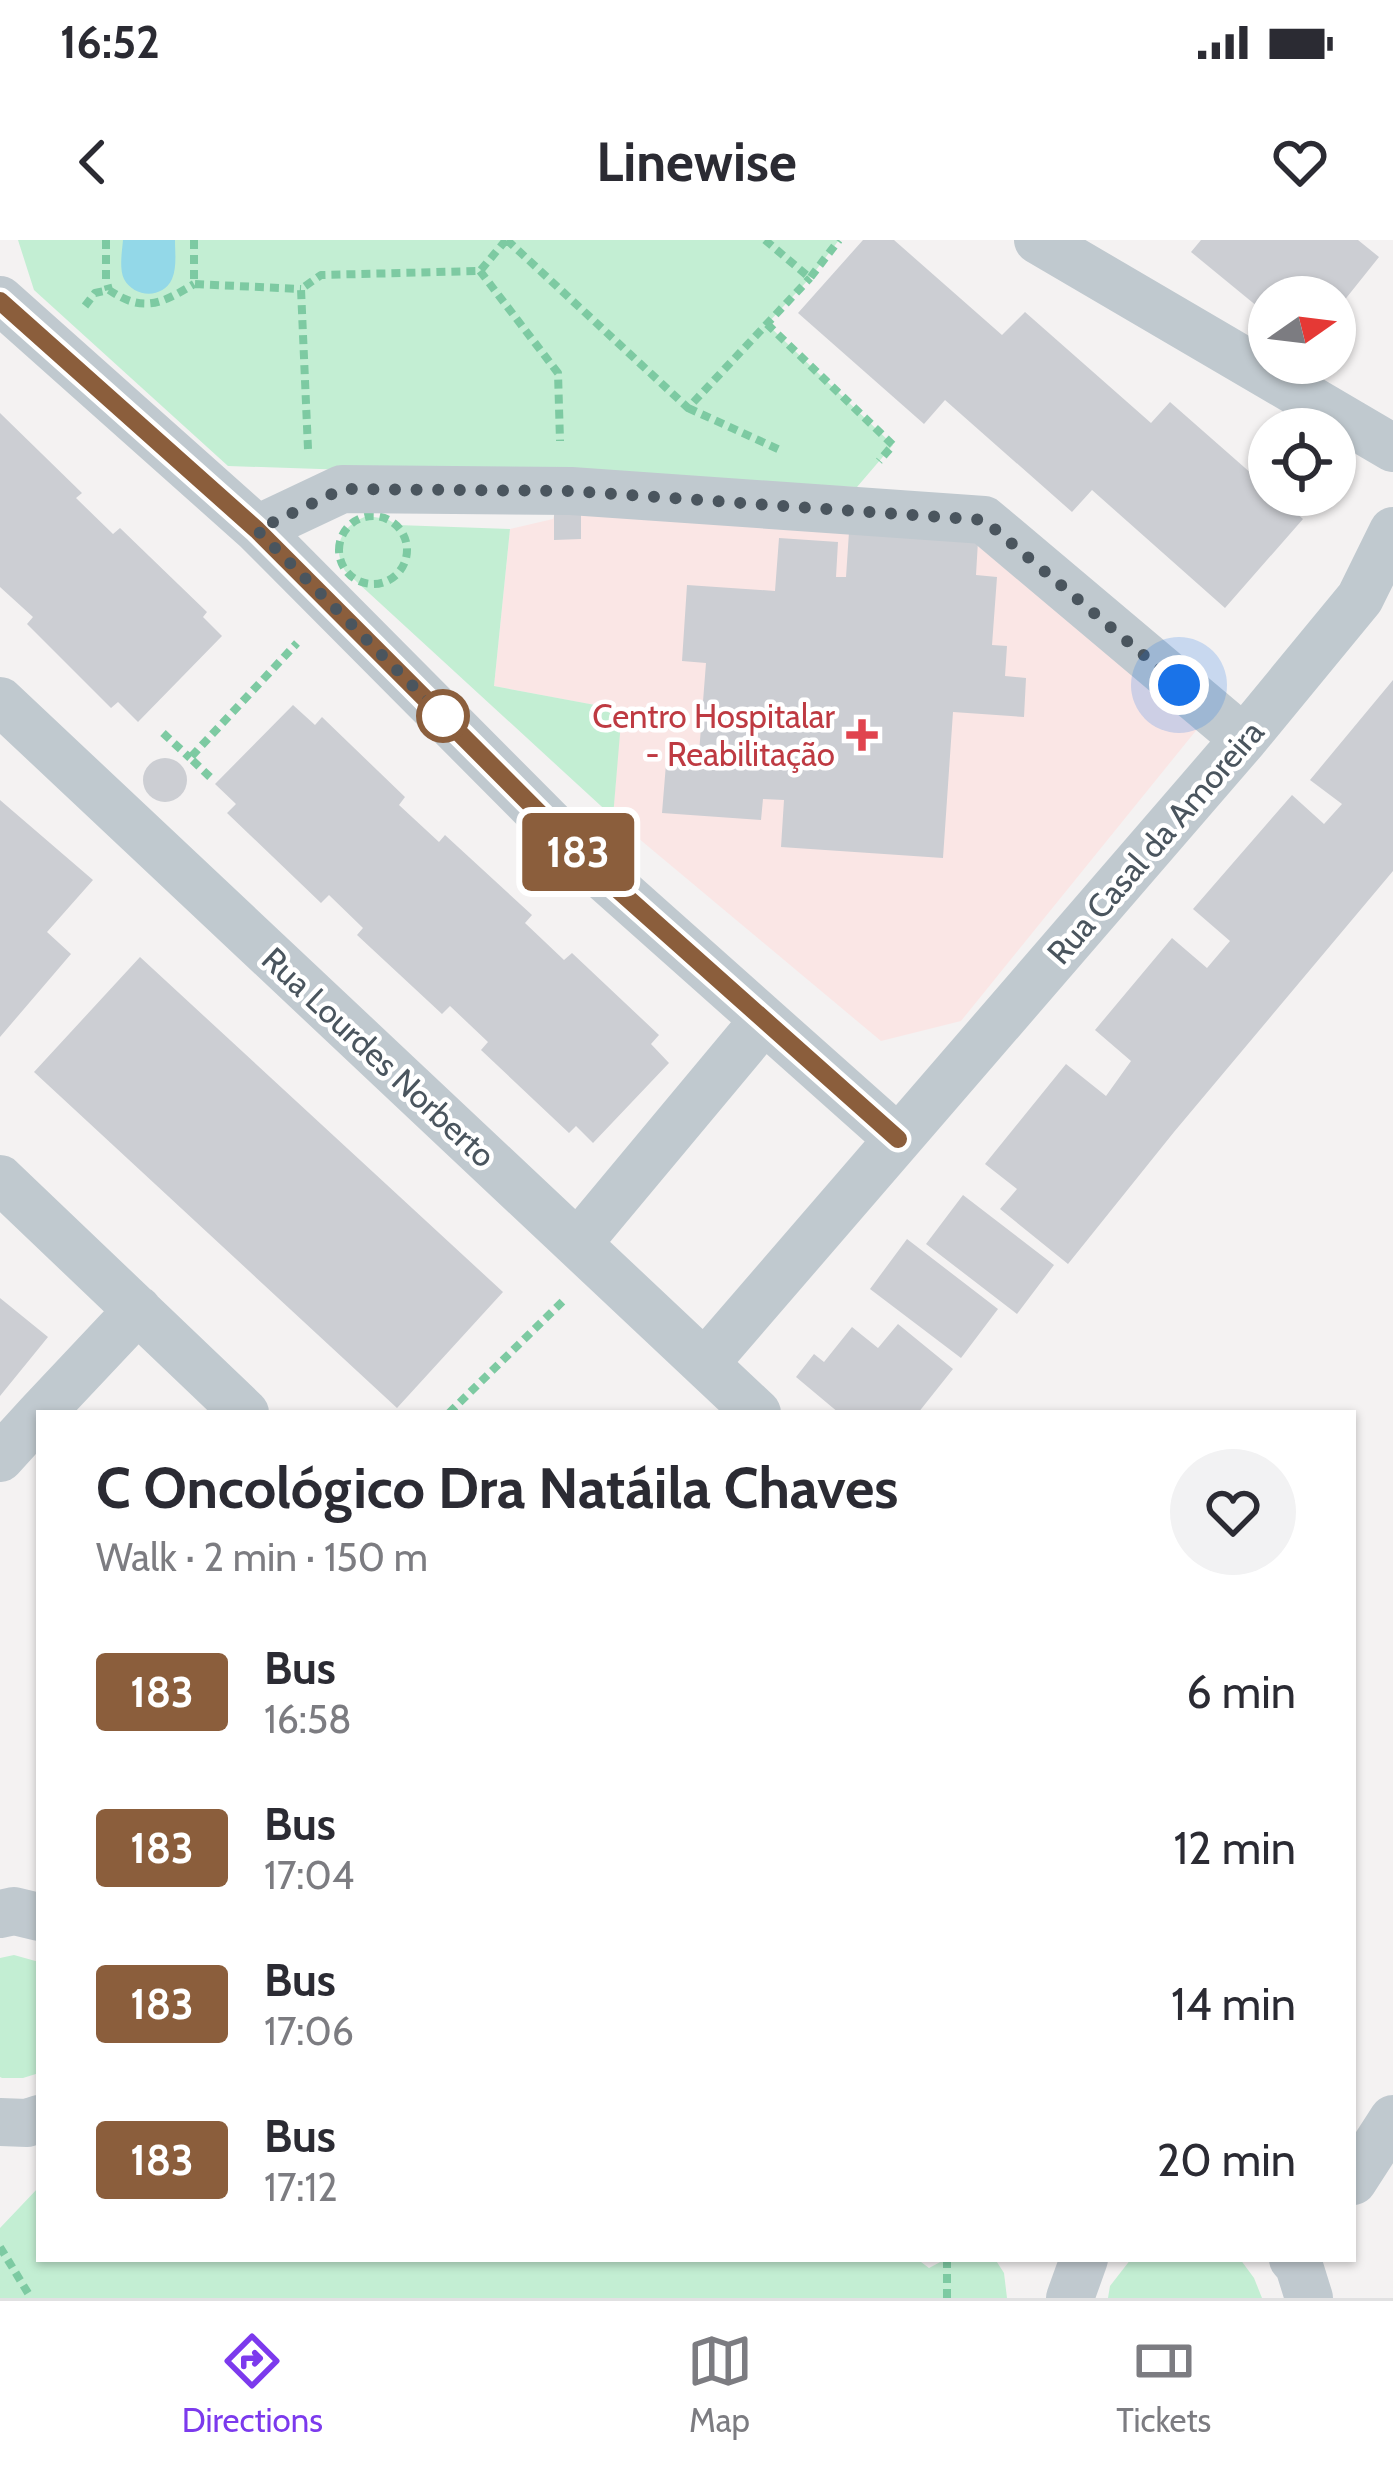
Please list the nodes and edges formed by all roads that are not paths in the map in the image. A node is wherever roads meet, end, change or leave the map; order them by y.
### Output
1 (1038, 240) edge
2 (0, 301) edge
3 (1393, 448) edge
4 (257, 530) junction
5 (1393, 531) edge
6 (0, 701) edge
7 (1244, 740) junction
8 (764, 1020) junction
9 (898, 1139) junction
10 (0, 1179) edge
11 (589, 1254) junction
12 (138, 1310) junction
13 (705, 1363) junction
14 (44, 1410) edge
15 (242, 1410) edge
16 (754, 1410) edge
17 (36, 1418) edge
18 (0, 1458) edge
19 (0, 1914) edge
20 (36, 1916) edge
21 (1393, 2102) edge
22 (1393, 2119) edge
23 (36, 2120) edge
24 (0, 2122) edge
25 (1356, 2122) edge
26 (1356, 2175) edge
27 (1083, 2262) edge
28 (1070, 2298) edge

1 - 3 street
2 - 4 street
4 - 7 street
4 - 8 street
5 - 7 street, Rua Casal da Amoreira
6 - 11 street, Rua Lourdes Norberto
7 - 9 street, Rua Casal da Amoreira
8 - 9 street
8 - 11 street
9 - 13 street, Rua Casal da Amoreira
10 - 12 street
11 - 13 street, Rua Lourdes Norberto
12 - 14 street
12 - 15 street
13 - 16 street, Rua Lourdes Norberto
17 - 18 street
19 - 20 street
21 - 25 street
22 - 26 street
23 - 24 street
27 - 28 street

